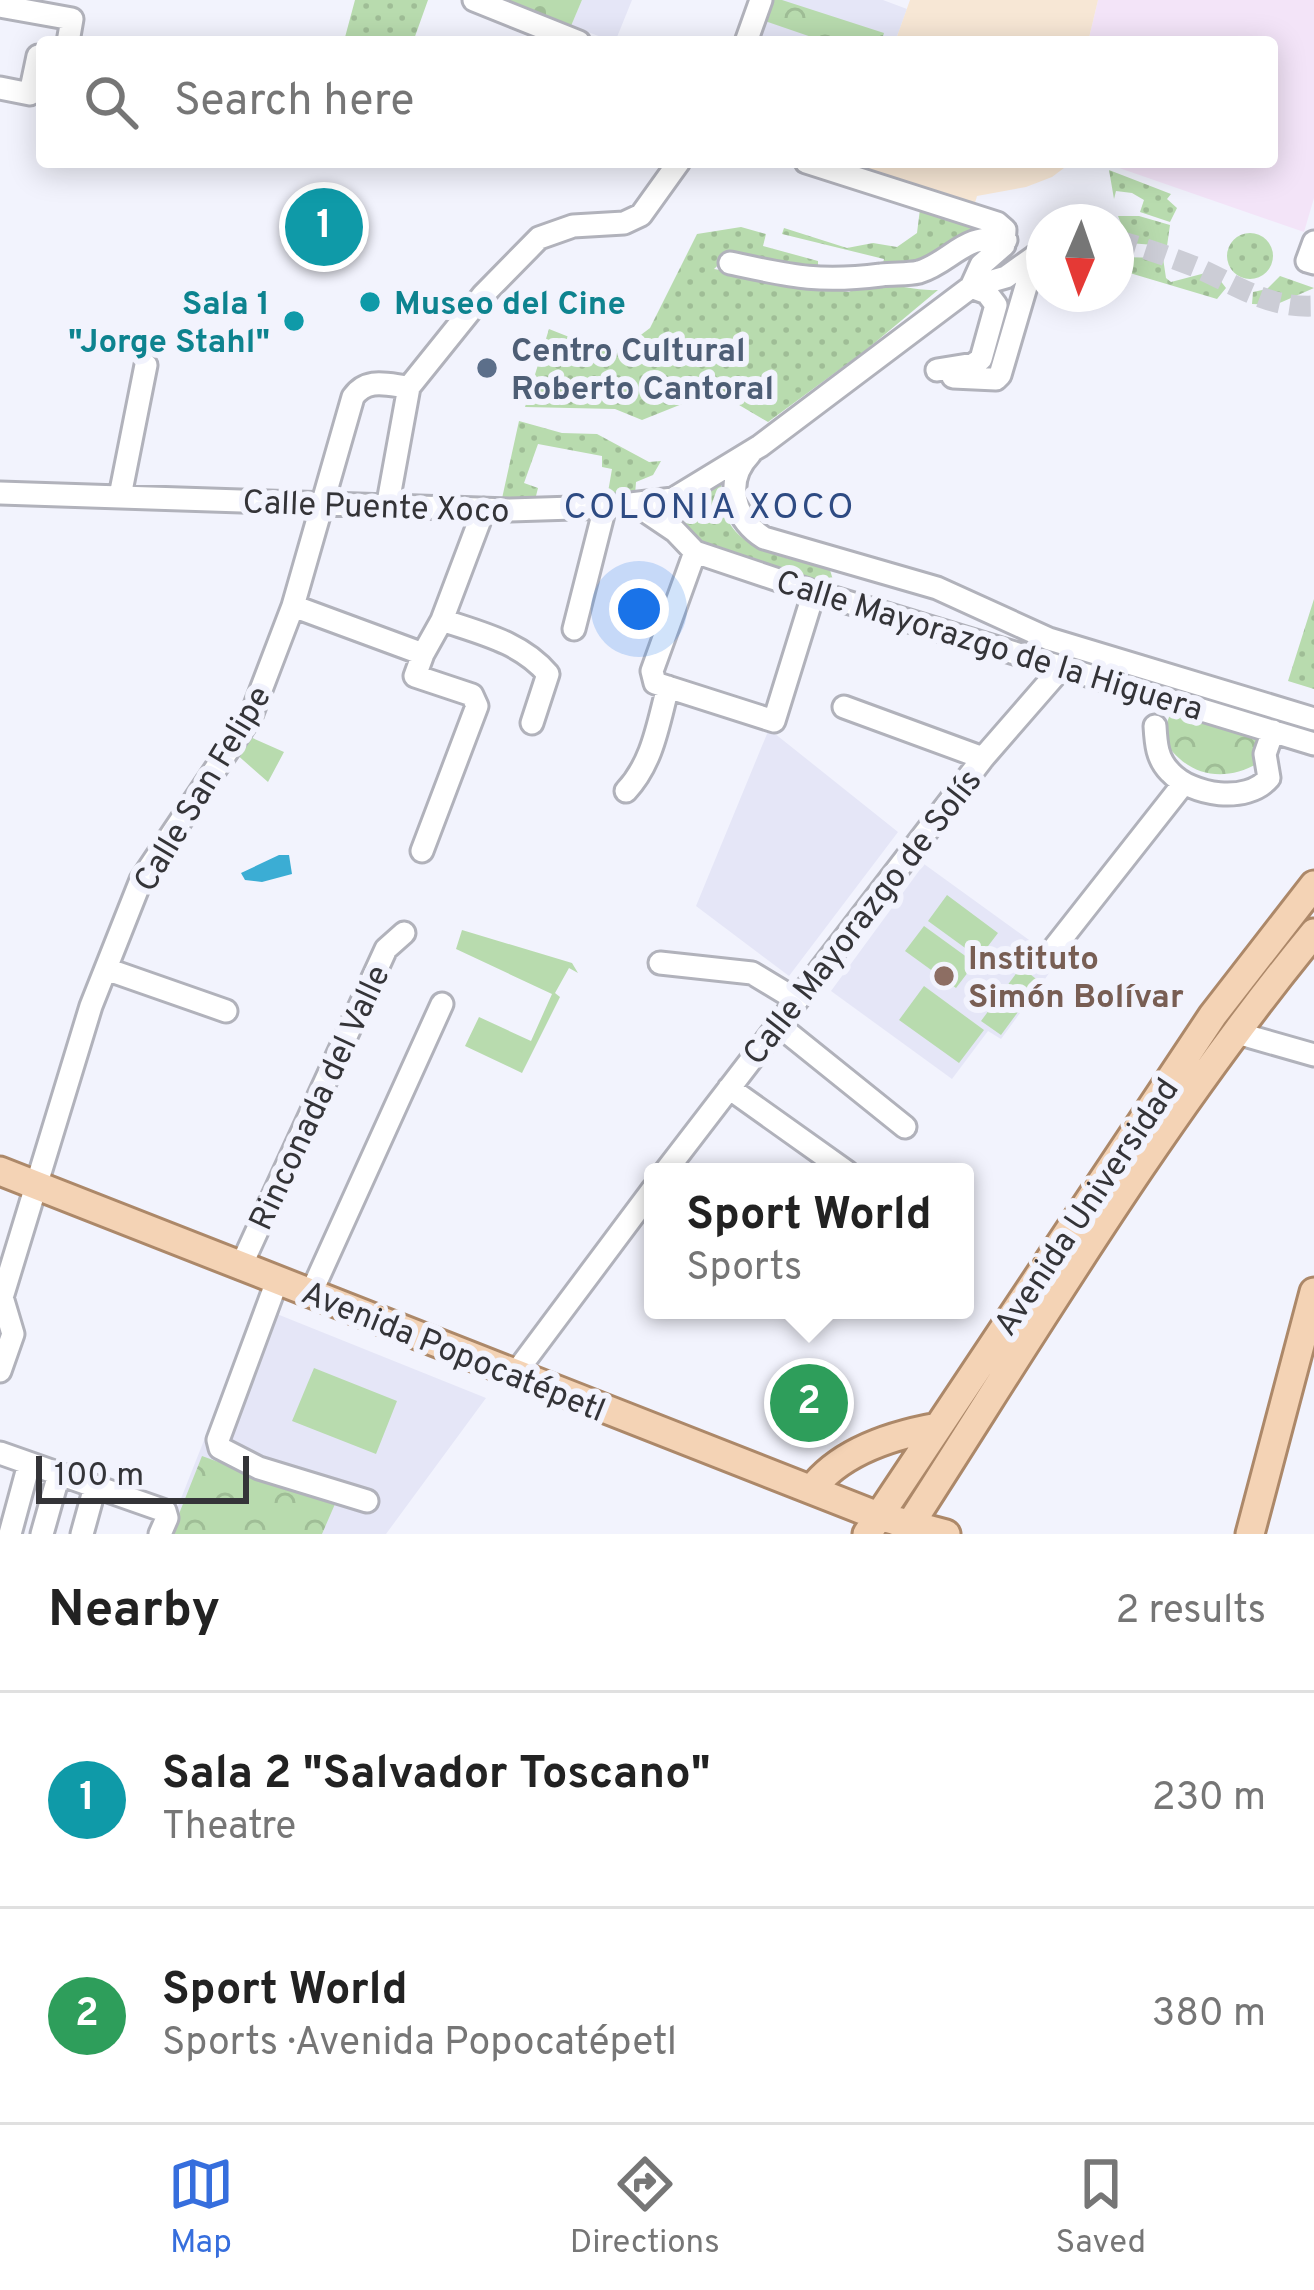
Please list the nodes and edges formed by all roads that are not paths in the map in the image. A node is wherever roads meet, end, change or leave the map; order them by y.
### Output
1 (474, 0) edge
2 (761, 0) edge
3 (0, 6) edge
4 (69, 36) edge
5 (564, 36) edge
6 (748, 36) edge
7 (36, 66) edge
8 (0, 88) edge
9 (675, 168) edge
10 (825, 168) edge
11 (1006, 240) junction
12 (1314, 241) edge
13 (730, 263) dead end
14 (1026, 263) edge
15 (1314, 263) edge
16 (971, 287) junction
17 (1026, 296) edge
18 (146, 365) dead end
19 (410, 387) junction
20 (760, 446) junction
21 (0, 494) edge
22 (120, 496) junction
23 (673, 499) junction
24 (635, 504) junction
25 (324, 506) junction
26 (605, 507) junction
27 (387, 508) junction
28 (484, 509) junction
29 (675, 531) junction
30 (694, 552) junction
31 (814, 592) junction
32 (292, 606) junction
33 (442, 620) junction
34 (574, 628) dead end
35 (423, 654) junction
36 (1063, 666) junction
37 (668, 687) junction
38 (844, 707) dead end
39 (1314, 719) edge
40 (532, 723) dead end
41 (1156, 727) dead end
42 (1273, 731) junction
43 (1314, 744) edge
44 (983, 758) junction
45 (1184, 783) junction
46 (626, 790) dead end
47 (422, 851) dead end
48 (1314, 885) edge
49 (404, 933) dead end
50 (1314, 933) edge
51 (1051, 952) dead end
52 (660, 963) dead end
53 (106, 969) junction
54 (795, 999) junction
55 (442, 1004) dead end
56 (226, 1011) dead end
57 (776, 1024) junction
58 (1237, 1034) junction
59 (1314, 1055) edge
60 (729, 1088) junction
61 (905, 1127) dead end
62 (672, 1163) edge
63 (834, 1163) edge
64 (0, 1171) edge
65 (38, 1186) junction
66 (644, 1201) edge
67 (240, 1268) junction
68 (277, 1281) junction
69 (1314, 1292) edge
70 (311, 1293) junction
71 (1, 1300) edge
72 (0, 1371) edge
73 (514, 1375) junction
74 (938, 1427) junction
75 (0, 1454) edge
76 (29, 1464) junction
77 (59, 1474) junction
78 (95, 1487) junction
79 (812, 1489) junction
80 (367, 1501) dead end
81 (872, 1525) edge
82 (907, 1529) edge
83 (10, 1534) edge
84 (43, 1534) edge
85 (82, 1534) edge
86 (160, 1534) edge
87 (946, 1534) edge
88 (1250, 1534) edge

1 - 5 street
2 - 6 street
3 - 4 street
7 - 8 street
9 - 19 street
10 - 11 street
11 - 13 street
11 - 16 street
12 - 15 street
14 - 16 street, Calle Puente Xoco
16 - 17 street
16 - 20 street, Calle Puente Xoco
18 - 22 street
19 - 25 street, Calle San Felipe
19 - 27 street
20 - 23 street, Calle Puente Xoco
20 - 39 street
21 - 22 street, Calle Puente Xoco
22 - 25 street, Calle Puente Xoco
23 - 24 street, Calle Puente Xoco
23 - 29 street
24 - 26 street, Calle Puente Xoco
24 - 29 street, Calle Mayorazgo de la Higuera
25 - 27 street, Calle Puente Xoco
25 - 32 street, Calle San Felipe
26 - 28 street, Calle Puente Xoco
26 - 34 street
27 - 28 street, Calle Puente Xoco
28 - 33 street
29 - 30 street, Calle Mayorazgo de la Higuera
30 - 31 street, Calle Mayorazgo de la Higuera
30 - 37 street
31 - 36 street, Calle Mayorazgo de la Higuera
31 - 37 street
32 - 35 street
32 - 53 street, Calle San Felipe
33 - 35 street
33 - 40 street
35 - 47 street
36 - 42 street, Calle Mayorazgo de la Higuera
36 - 44 street, Calle Mayorazgo de Solís
37 - 46 street
38 - 44 street
41 - 45 street
42 - 43 street, Calle Mayorazgo de la Higuera
42 - 45 street
44 - 54 street, Calle Mayorazgo de Solís
45 - 51 street
48 - 74 main road, Avenida Universidad
49 - 67 street, Rinconada del Valle
50 - 58 main road, Avenida Universidad
52 - 54 street
53 - 56 street
53 - 65 street, Calle San Felipe
54 - 57 street, Calle Mayorazgo de Solís
55 - 70 street
57 - 60 street, Calle Mayorazgo de Solís
57 - 61 street
58 - 59 street
58 - 82 main road, Avenida Universidad
60 - 62 street, Calle Mayorazgo de Solís
60 - 63 street
64 - 65 main road, Avenida Popocatépetl
65 - 67 main road, Avenida Popocatépetl
65 - 71 street, Calle San Felipe
66 - 73 street
67 - 68 main road, Avenida Popocatépetl
68 - 70 main road, Avenida Popocatépetl
68 - 80 street
69 - 88 main road
70 - 73 main road, Avenida Popocatépetl
71 - 72 street
73 - 79 main road, Avenida Popocatépetl
74 - 79 main road
74 - 81 main road, Avenida Universidad
75 - 76 street
76 - 77 street
76 - 83 street
77 - 78 street
77 - 84 street
78 - 85 street
78 - 86 street
79 - 81 main road, Avenida Popocatépetl
81 - 82 main road, Avenida Popocatépetl
82 - 87 main road, Avenida Popocatépetl

